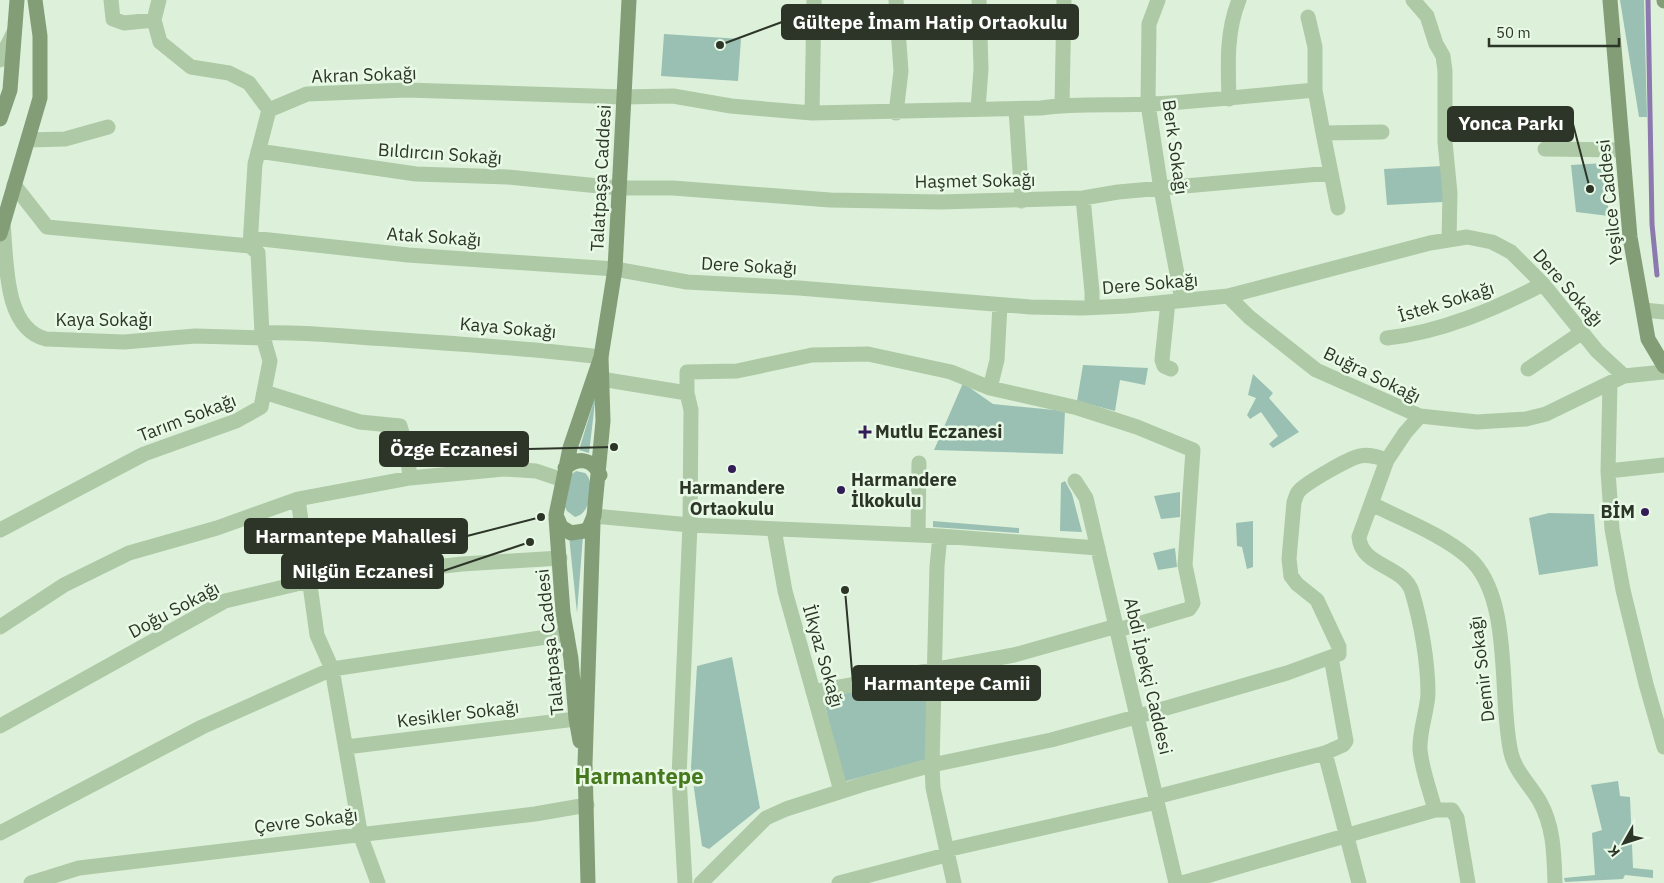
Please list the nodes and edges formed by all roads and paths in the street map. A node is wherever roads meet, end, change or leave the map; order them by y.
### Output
1 (17, 0) edge
2 (111, 0) edge
3 (158, 0) edge
4 (629, 0) edge
5 (814, 0) edge
6 (896, 0) edge
7 (979, 0) edge
8 (1064, 0) edge
9 (1158, 0) edge
10 (1239, 0) edge
11 (1413, 0) edge
12 (1610, 0) edge
13 (36, 1) edge
14 (1308, 17) dead end
15 (154, 20) junction
16 (16, 29) junction
17 (0, 60) edge
18 (1315, 90) junction
19 (623, 97) junction
20 (1229, 99) junction
21 (1148, 104) junction
22 (1062, 105) junction
23 (978, 109) junction
24 (1016, 109) junction
25 (269, 110) junction
26 (812, 113) junction
27 (896, 113) junction
28 (0, 119) edge
29 (108, 127) dead end
30 (1382, 132) dead end
31 (1322, 134) junction
32 (28, 140) junction
33 (258, 150) junction
34 (1545, 150) dead end
35 (1623, 150) junction
36 (1331, 173) junction
37 (14, 185) junction
38 (619, 188) junction
39 (1160, 189) junction
40 (1083, 198) junction
41 (1022, 201) junction
42 (1338, 208) dead end
43 (2, 229) edge
44 (1449, 240) junction
45 (250, 242) junction
46 (615, 269) junction
47 (1543, 284) junction
48 (1228, 296) junction
49 (1175, 301) junction
50 (1000, 305) junction
51 (1092, 307) junction
52 (1644, 310) junction
53 (1664, 312) edge
54 (1581, 333) junction
55 (263, 336) junction
56 (1387, 338) dead end
57 (601, 357) junction
58 (1664, 366) edge
59 (1171, 369) dead end
60 (1528, 369) dead end
61 (1664, 372) edge
62 (1624, 376) junction
63 (601, 379) junction
64 (1610, 384) junction
65 (990, 388) junction
66 (264, 392) junction
67 (687, 392) junction
68 (1420, 416) junction
69 (1387, 460) junction
70 (919, 463) dead end
71 (1664, 465) edge
72 (1608, 471) junction
73 (564, 474) junction
74 (600, 475) junction
75 (410, 478) junction
76 (1074, 481) dead end
77 (298, 499) junction
78 (1372, 504) junction
79 (556, 515) junction
80 (594, 520) junction
81 (690, 526) junction
82 (774, 529) junction
83 (0, 530) edge
84 (918, 535) junction
85 (940, 536) junction
86 (1098, 548) junction
87 (560, 558) junction
88 (309, 581) junction
89 (0, 627) edge
90 (1118, 628) junction
91 (567, 634) junction
92 (1331, 657) junction
93 (332, 669) junction
94 (934, 671) junction
95 (813, 692) junction
96 (1138, 715) junction
97 (576, 719) junction
98 (0, 726) edge
99 (346, 747) junction
100 (1664, 747) edge
101 (1325, 753) junction
102 (585, 764) junction
103 (932, 765) junction
104 (841, 791) junction
105 (1157, 800) junction
106 (587, 805) junction
107 (1435, 810) junction
108 (0, 833) edge
109 (360, 833) junction
110 (1347, 834) junction
111 (946, 852) junction
112 (31, 883) edge
113 (378, 883) edge
114 (588, 883) edge
115 (685, 883) edge
116 (702, 883) edge
117 (839, 883) edge
118 (954, 883) edge
119 (1176, 883) edge
120 (1182, 883) edge
121 (1359, 883) edge
122 (1468, 883) edge
123 (1555, 883) edge

1 - 16 main road
2 - 15 street
3 - 15 street
4 - 19 main road, Talatpaşa Caddesi
5 - 26 street
6 - 27 street
7 - 23 street
8 - 22 street
9 - 21 street, Berk Sokağı
10 - 20 street
11 - 44 street
12 - 35 main road, Yeşilce Caddesi
13 - 32 main road
14 - 18 street
15 - 25 street
16 - 17 street
16 - 28 main road
18 - 20 street, Akran Sokağı
18 - 31 street
19 - 25 street, Akran Sokağı
19 - 26 street, Akran Sokağı
19 - 38 main road, Talatpaşa Caddesi
20 - 21 street, Akran Sokağı
21 - 22 street, Akran Sokağı
21 - 39 street, Berk Sokağı
22 - 24 street, Akran Sokağı
23 - 24 street, Akran Sokağı
23 - 27 street, Akran Sokağı
24 - 41 street
25 - 33 street, Tarım Sokağı
26 - 27 street, Akran Sokağı
29 - 32 street
30 - 31 street
31 - 36 street
32 - 37 main road
33 - 38 street, Bıldırcın Sokağı
33 - 45 street, Tarım Sokağı
34 - 35 street
35 - 52 main road, Yeşilce Caddesi
36 - 39 street, Haşmet Sokağı
36 - 42 street
37 - 43 main road
37 - 45 street, Atak Sokağı
38 - 41 street, Haşmet Sokağı
38 - 46 main road, Talatpaşa Caddesi
39 - 40 street, Haşmet Sokağı
39 - 49 street, Berk Sokağı
40 - 41 street, Haşmet Sokağı
40 - 51 street
43 - 55 street, Kaya Sokağı
44 - 47 street, Dere Sokağı
44 - 48 street, Dere Sokağı
45 - 46 street, Atak Sokağı
45 - 55 street, Tarım Sokağı
46 - 50 street, Dere Sokağı
46 - 57 main road, Talatpaşa Caddesi
47 - 54 street, Dere Sokağı
47 - 56 street, İstek Sokağı
48 - 49 street, Dere Sokağı
48 - 68 street, Buğra Sokağı
49 - 51 street, Dere Sokağı
49 - 59 street, Berk Sokağı
50 - 51 street, Dere Sokağı
50 - 65 street
52 - 53 street
52 - 58 main road, Yeşilce Caddesi
54 - 60 street
54 - 62 street, Dere Sokağı
55 - 57 street, Kaya Sokağı
55 - 66 street, Tarım Sokağı
57 - 63 main road, Talatpaşa Caddesi
57 - 73 main road, Talatpaşa Caddesi
61 - 62 street
62 - 64 street
63 - 67 street
63 - 74 main road, Talatpaşa Caddesi
64 - 68 street
64 - 72 street
65 - 67 street
65 - 90 street
66 - 75 street
66 - 83 street, Tarım Sokağı
67 - 81 street
68 - 69 street, Buğra Sokağı
69 - 78 street, Buğra Sokağı
69 - 92 street
70 - 84 street
71 - 72 street
72 - 100 street
73 - 74 main road
73 - 75 street
73 - 79 main road, Talatpaşa Caddesi
74 - 80 main road, Talatpaşa Caddesi
75 - 77 street
76 - 86 street, Abdi İpekçi Caddesi
77 - 88 street
77 - 89 street
78 - 107 street, Buğra Sokağı
78 - 123 street, Demir Sokağı
79 - 80 main road
79 - 87 main road, Talatpaşa Caddesi
80 - 81 street
80 - 102 main road, Talatpaşa Caddesi
81 - 82 street
81 - 115 street
82 - 84 street
82 - 95 street, İlkyaz Sokağı
84 - 85 street
85 - 86 street
85 - 94 street
86 - 90 street, Abdi İpekçi Caddesi
87 - 88 street, Doğu Sokağı
87 - 91 main road, Talatpaşa Caddesi
88 - 93 street
88 - 98 street, Doğu Sokağı
90 - 94 street
90 - 96 street, Abdi İpekçi Caddesi
91 - 93 street
91 - 97 main road, Talatpaşa Caddesi
92 - 96 street
92 - 101 street
93 - 99 street
93 - 108 street
94 - 95 street
94 - 103 street
95 - 104 street, İlkyaz Sokağı
96 - 103 street
96 - 105 street, Abdi İpekçi Caddesi
97 - 99 street, Kesikler Sokağı
97 - 102 main road, Talatpaşa Caddesi
99 - 109 street
101 - 105 street
101 - 110 street
102 - 106 main road, Talatpaşa Caddesi
103 - 104 street
103 - 111 street
104 - 116 street
105 - 111 street
105 - 119 street, Abdi İpekçi Caddesi
106 - 109 street, Çevre Sokağı
106 - 114 main road, Talatpaşa Caddesi
107 - 110 street
107 - 122 street
109 - 112 street, Çevre Sokağı
109 - 113 street
110 - 120 street
110 - 121 street
111 - 117 street
111 - 118 street

